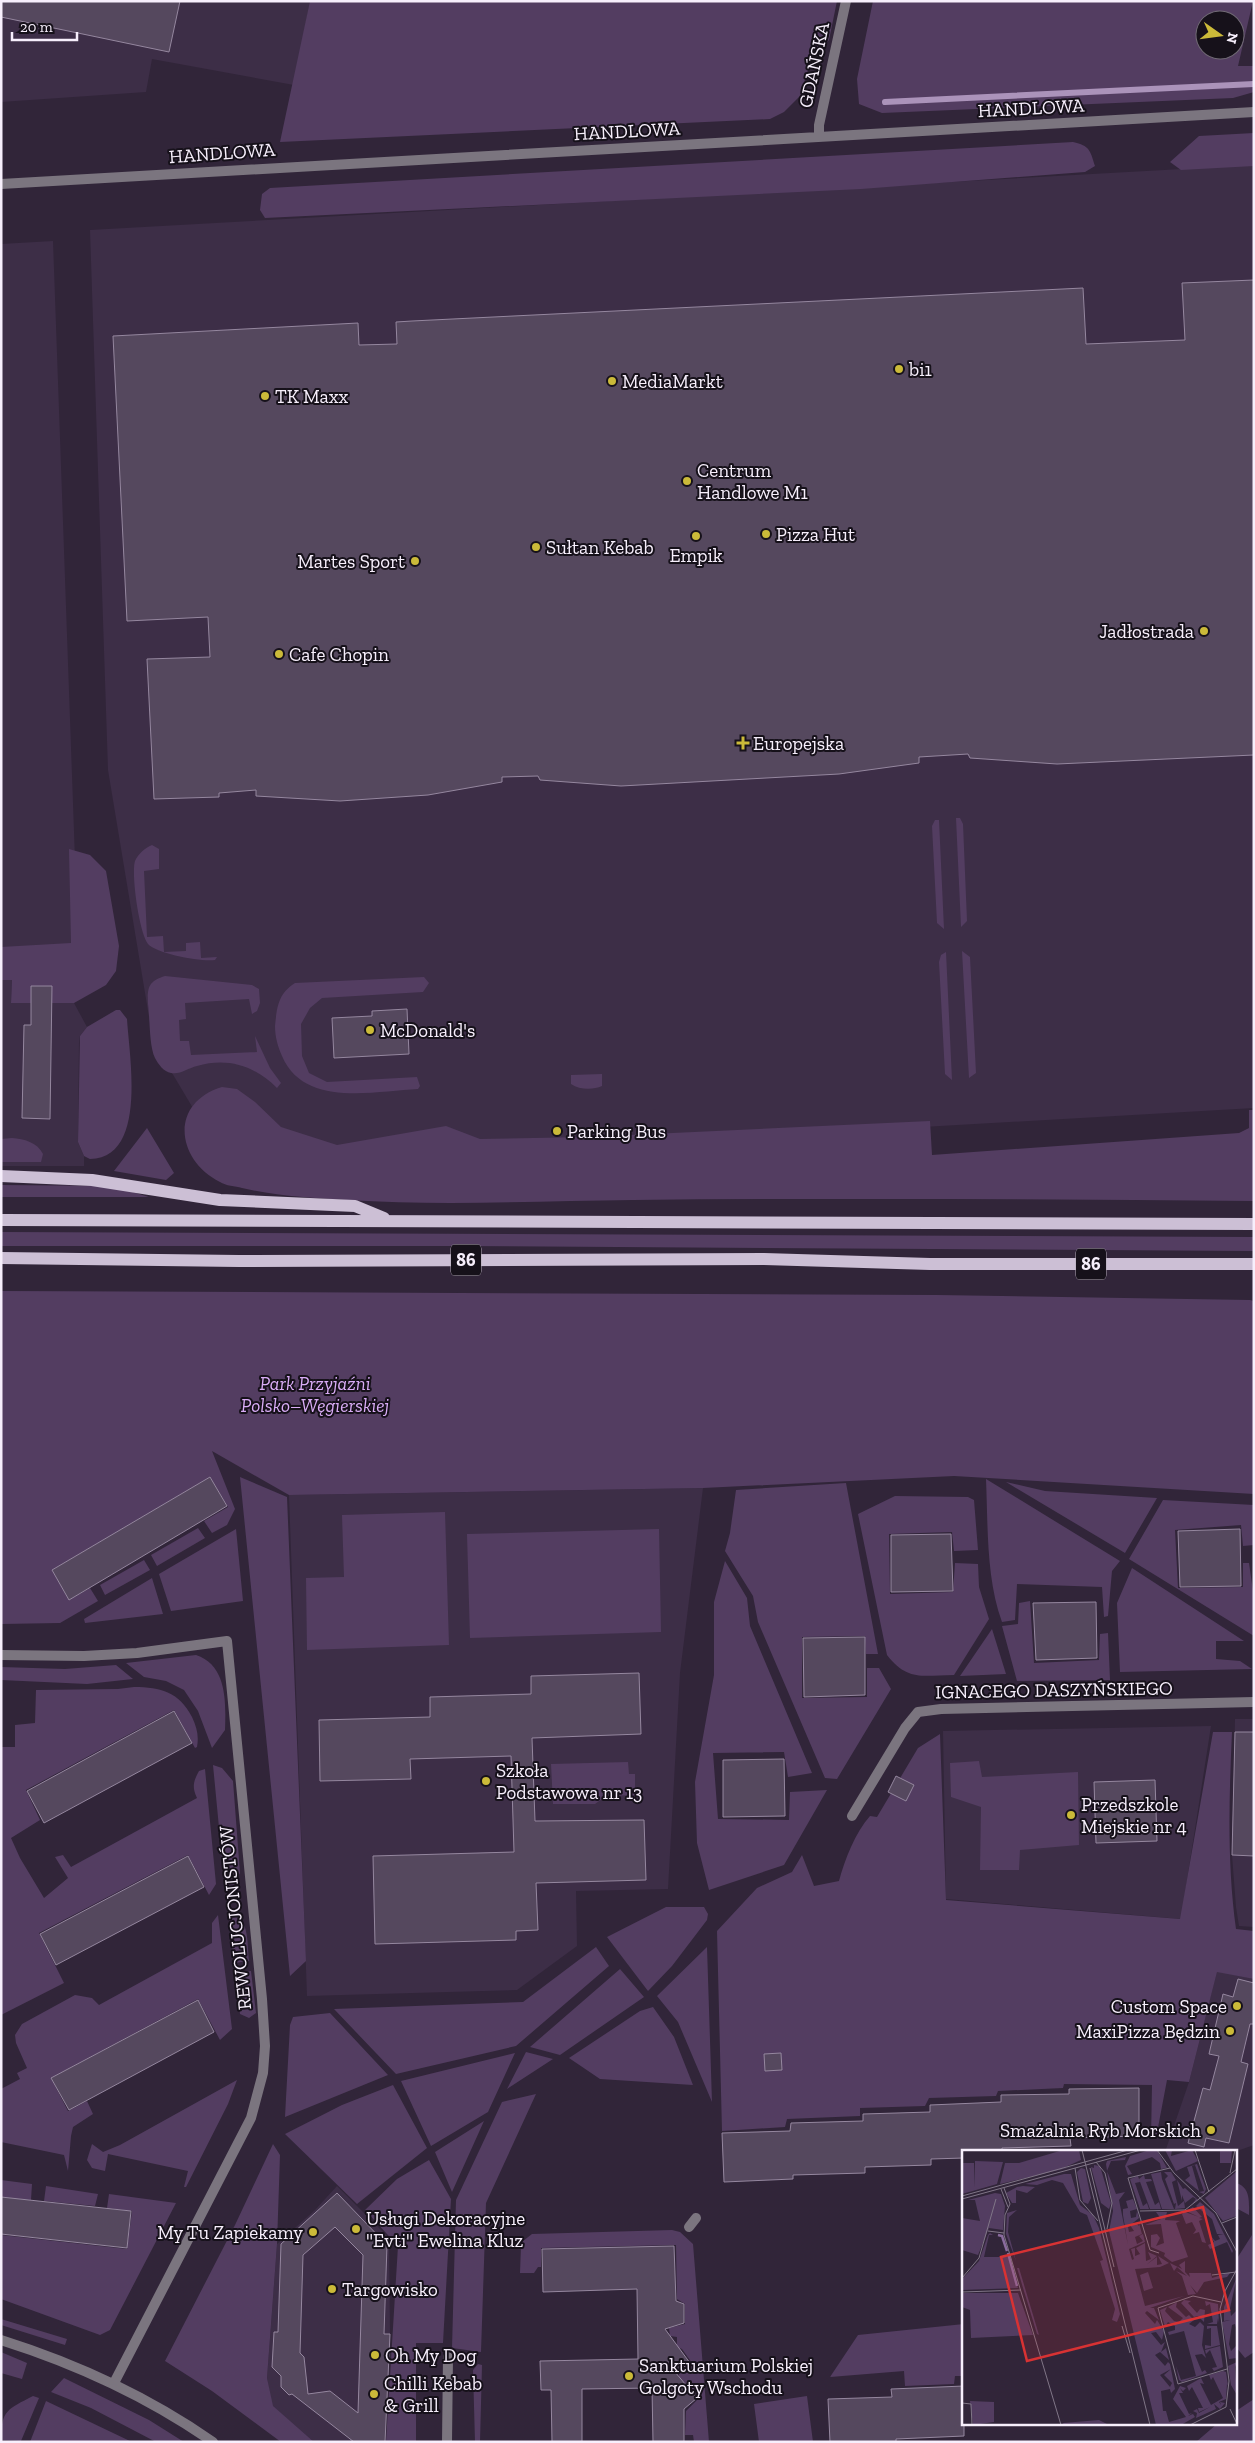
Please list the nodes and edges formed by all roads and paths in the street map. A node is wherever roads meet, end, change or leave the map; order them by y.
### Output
1 (846, 1) edge
2 (1254, 112) edge
3 (819, 137) junction
4 (1, 184) edge
5 (1, 1176) edge
6 (1, 1220) edge
7 (391, 1221) junction
8 (1254, 1224) edge
9 (1, 1258) edge
10 (1253, 1265) edge
11 (1, 1655) edge
12 (1254, 1702) edge
13 (852, 1816) dead end
14 (696, 2218) dead end
15 (689, 2227) dead end
16 (1, 2340) edge
17 (448, 2357) dead end
18 (114, 2383) junction
19 (213, 2442) edge
20 (447, 2442) edge

1 - 3 street, GDAŃSKA
2 - 3 street, HANDLOWA
3 - 4 street, HANDLOWA
5 - 7 main road
6 - 7 main road, 86
7 - 8 main road, 86
9 - 10 main road, 86
11 - 18 street, REWOLUCJONISTÓW
12 - 13 street, IGNACEGO DASZYŃSKIEGO
14 - 15 street
16 - 18 street
17 - 20 street
18 - 19 street

